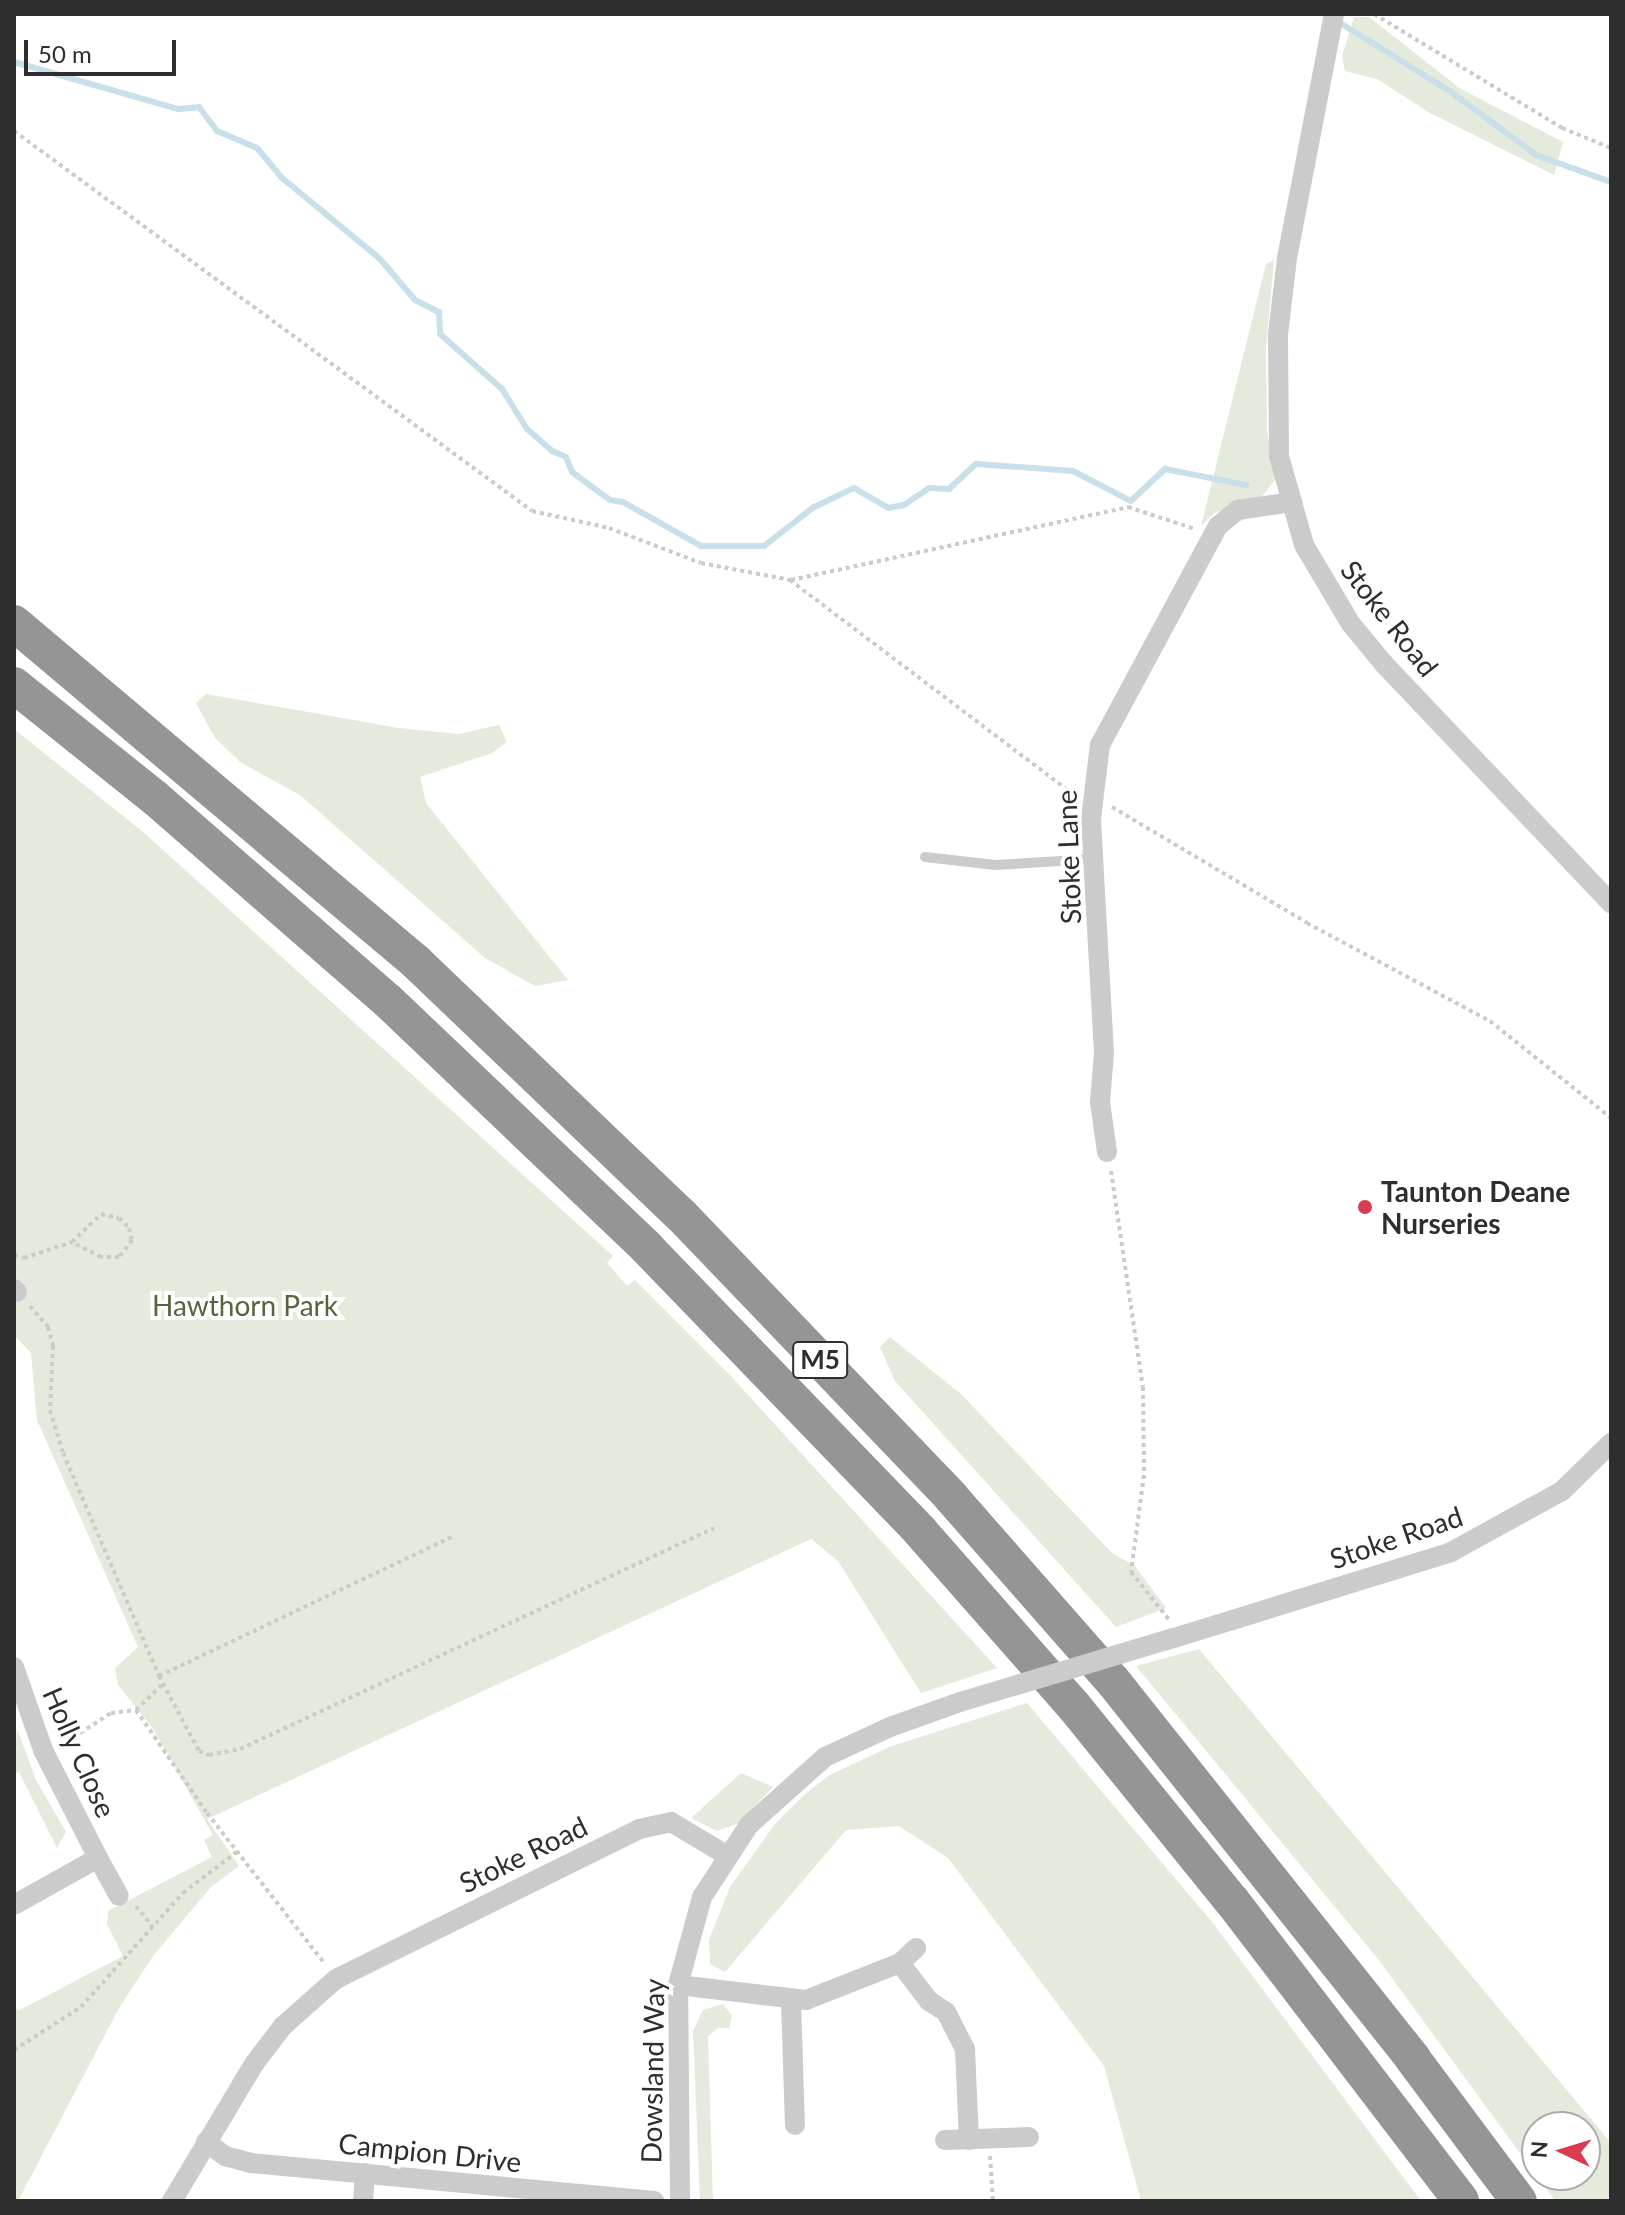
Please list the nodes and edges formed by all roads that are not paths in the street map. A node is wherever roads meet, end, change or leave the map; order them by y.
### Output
1 (1334, 14) edge
2 (1292, 502) junction
3 (14, 623) edge
4 (14, 685) edge
5 (925, 857) dead end
6 (1094, 859) junction
7 (1611, 903) edge
8 (1107, 1152) road end
9 (1611, 1443) edge
10 (14, 1667) edge
11 (728, 1856) junction
12 (98, 1858) junction
13 (119, 1896) road end
14 (14, 1905) edge
15 (916, 1948) dead end
16 (900, 1963) junction
17 (678, 1985) junction
18 (791, 2000) junction
19 (789, 2113) dead end
20 (1029, 2137) dead end
21 (979, 2139) junction
22 (945, 2140) dead end
23 (206, 2142) junction
24 (365, 2173) junction
25 (172, 2201) edge
26 (363, 2201) edge
27 (654, 2201) edge
28 (680, 2201) edge
29 (1461, 2201) edge
30 (1519, 2201) edge

1 - 2 street, Stoke Road
2 - 6 street, Stoke Lane
2 - 7 street, Stoke Road
3 - 30 highway, M5
4 - 29 highway, M5
5 - 6 lane
6 - 8 street, Stoke Lane
9 - 11 street, Stoke Road, bridge
10 - 12 street, Holly Close
11 - 17 street, Dowsland Way
11 - 23 street, Stoke Road
12 - 13 street, Holly Close
12 - 14 street, Holly Close
15 - 16 street
16 - 18 street
16 - 21 street
17 - 18 street
17 - 28 street, Dowsland Way
18 - 19 street
20 - 21 street
21 - 22 street
23 - 24 street, Campion Drive
23 - 25 street, Stoke Road
24 - 26 street
24 - 27 street, Campion Drive

